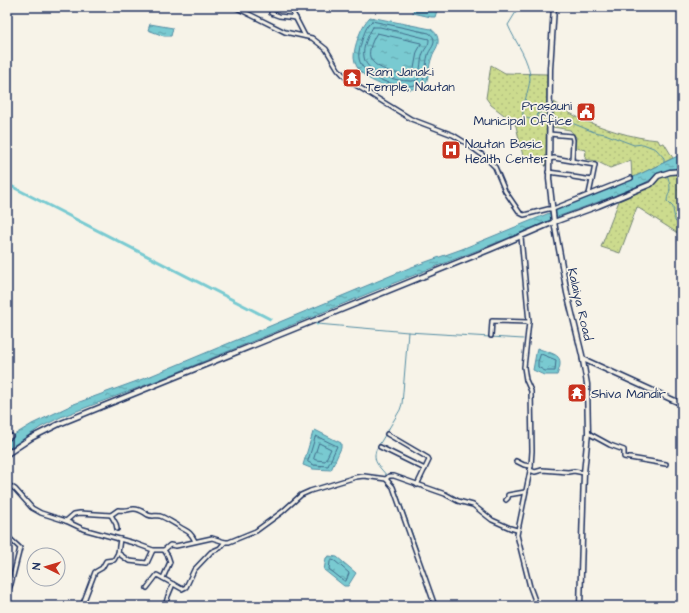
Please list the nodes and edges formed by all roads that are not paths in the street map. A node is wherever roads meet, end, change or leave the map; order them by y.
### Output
1 (235, 7) edge
2 (290, 7) edge
3 (554, 7) edge
4 (272, 13) dead end
5 (296, 18) junction
6 (305, 36) junction
7 (549, 134) junction
8 (549, 159) junction
9 (572, 161) junction
10 (682, 171) edge
11 (548, 172) junction
12 (631, 178) dead end
13 (592, 180) junction
14 (589, 194) junction
15 (553, 209) junction
16 (554, 220) junction
17 (521, 237) junction
18 (529, 322) junction
19 (491, 336) dead end
20 (583, 359) junction
21 (682, 404) edge
22 (588, 432) junction
23 (387, 434) dead end
24 (11, 436) dead end
25 (7, 439) edge
26 (380, 447) dead end
27 (7, 454) edge
28 (516, 461) dead end
29 (666, 464) dead end
30 (531, 468) junction
31 (425, 469) junction
32 (584, 473) junction
33 (388, 477) junction
34 (7, 484) edge
35 (418, 485) junction
36 (525, 492) junction
37 (506, 500) dead end
38 (111, 515) junction
39 (66, 521) junction
40 (117, 529) dead end
41 (518, 530) junction
42 (7, 536) edge
43 (120, 539) junction
44 (195, 541) junction
45 (225, 542) junction
46 (153, 550) junction
47 (164, 550) junction
48 (118, 553) junction
49 (163, 578) junction
50 (173, 584) junction
51 (147, 588) dead end
52 (7, 593) edge
53 (82, 606) edge
54 (165, 606) edge
55 (435, 606) edge
56 (537, 606) edge
57 (580, 606) edge

1 - 6 street
2 - 5 street
3 - 7 main road, Kalaiya Road
4 - 5 street
5 - 6 street
6 - 15 street
7 - 8 main road, Kalaiya Road
7 - 9 street
8 - 9 street
8 - 11 main road, Kalaiya Road
9 - 13 street
10 - 16 main road
11 - 13 street
11 - 15 main road, Kalaiya Road
12 - 14 street
13 - 14 street
14 - 15 street
15 - 16 main road, Kalaiya Road
16 - 17 main road
16 - 20 main road, Kalaiya Road
17 - 18 street
17 - 27 main road
18 - 19 street
18 - 30 street
20 - 21 main road
20 - 22 main road, Kalaiya Road
22 - 29 street
22 - 32 main road, Kalaiya Road
23 - 31 street
24 - 25 street
26 - 31 street
28 - 30 street
30 - 32 street
30 - 36 street
31 - 35 street
32 - 57 main road, Kalaiya Road
33 - 35 street
33 - 45 street
33 - 55 street
34 - 39 street
35 - 41 street
36 - 37 street
36 - 41 street
38 - 39 street
38 - 40 street
38 - 44 street
39 - 43 street
41 - 56 street
42 - 52 street
43 - 46 street
43 - 48 street
44 - 45 street
44 - 47 street
45 - 50 street
46 - 47 street
46 - 48 street
47 - 49 street
48 - 53 street
49 - 50 street
49 - 51 street
50 - 54 street

